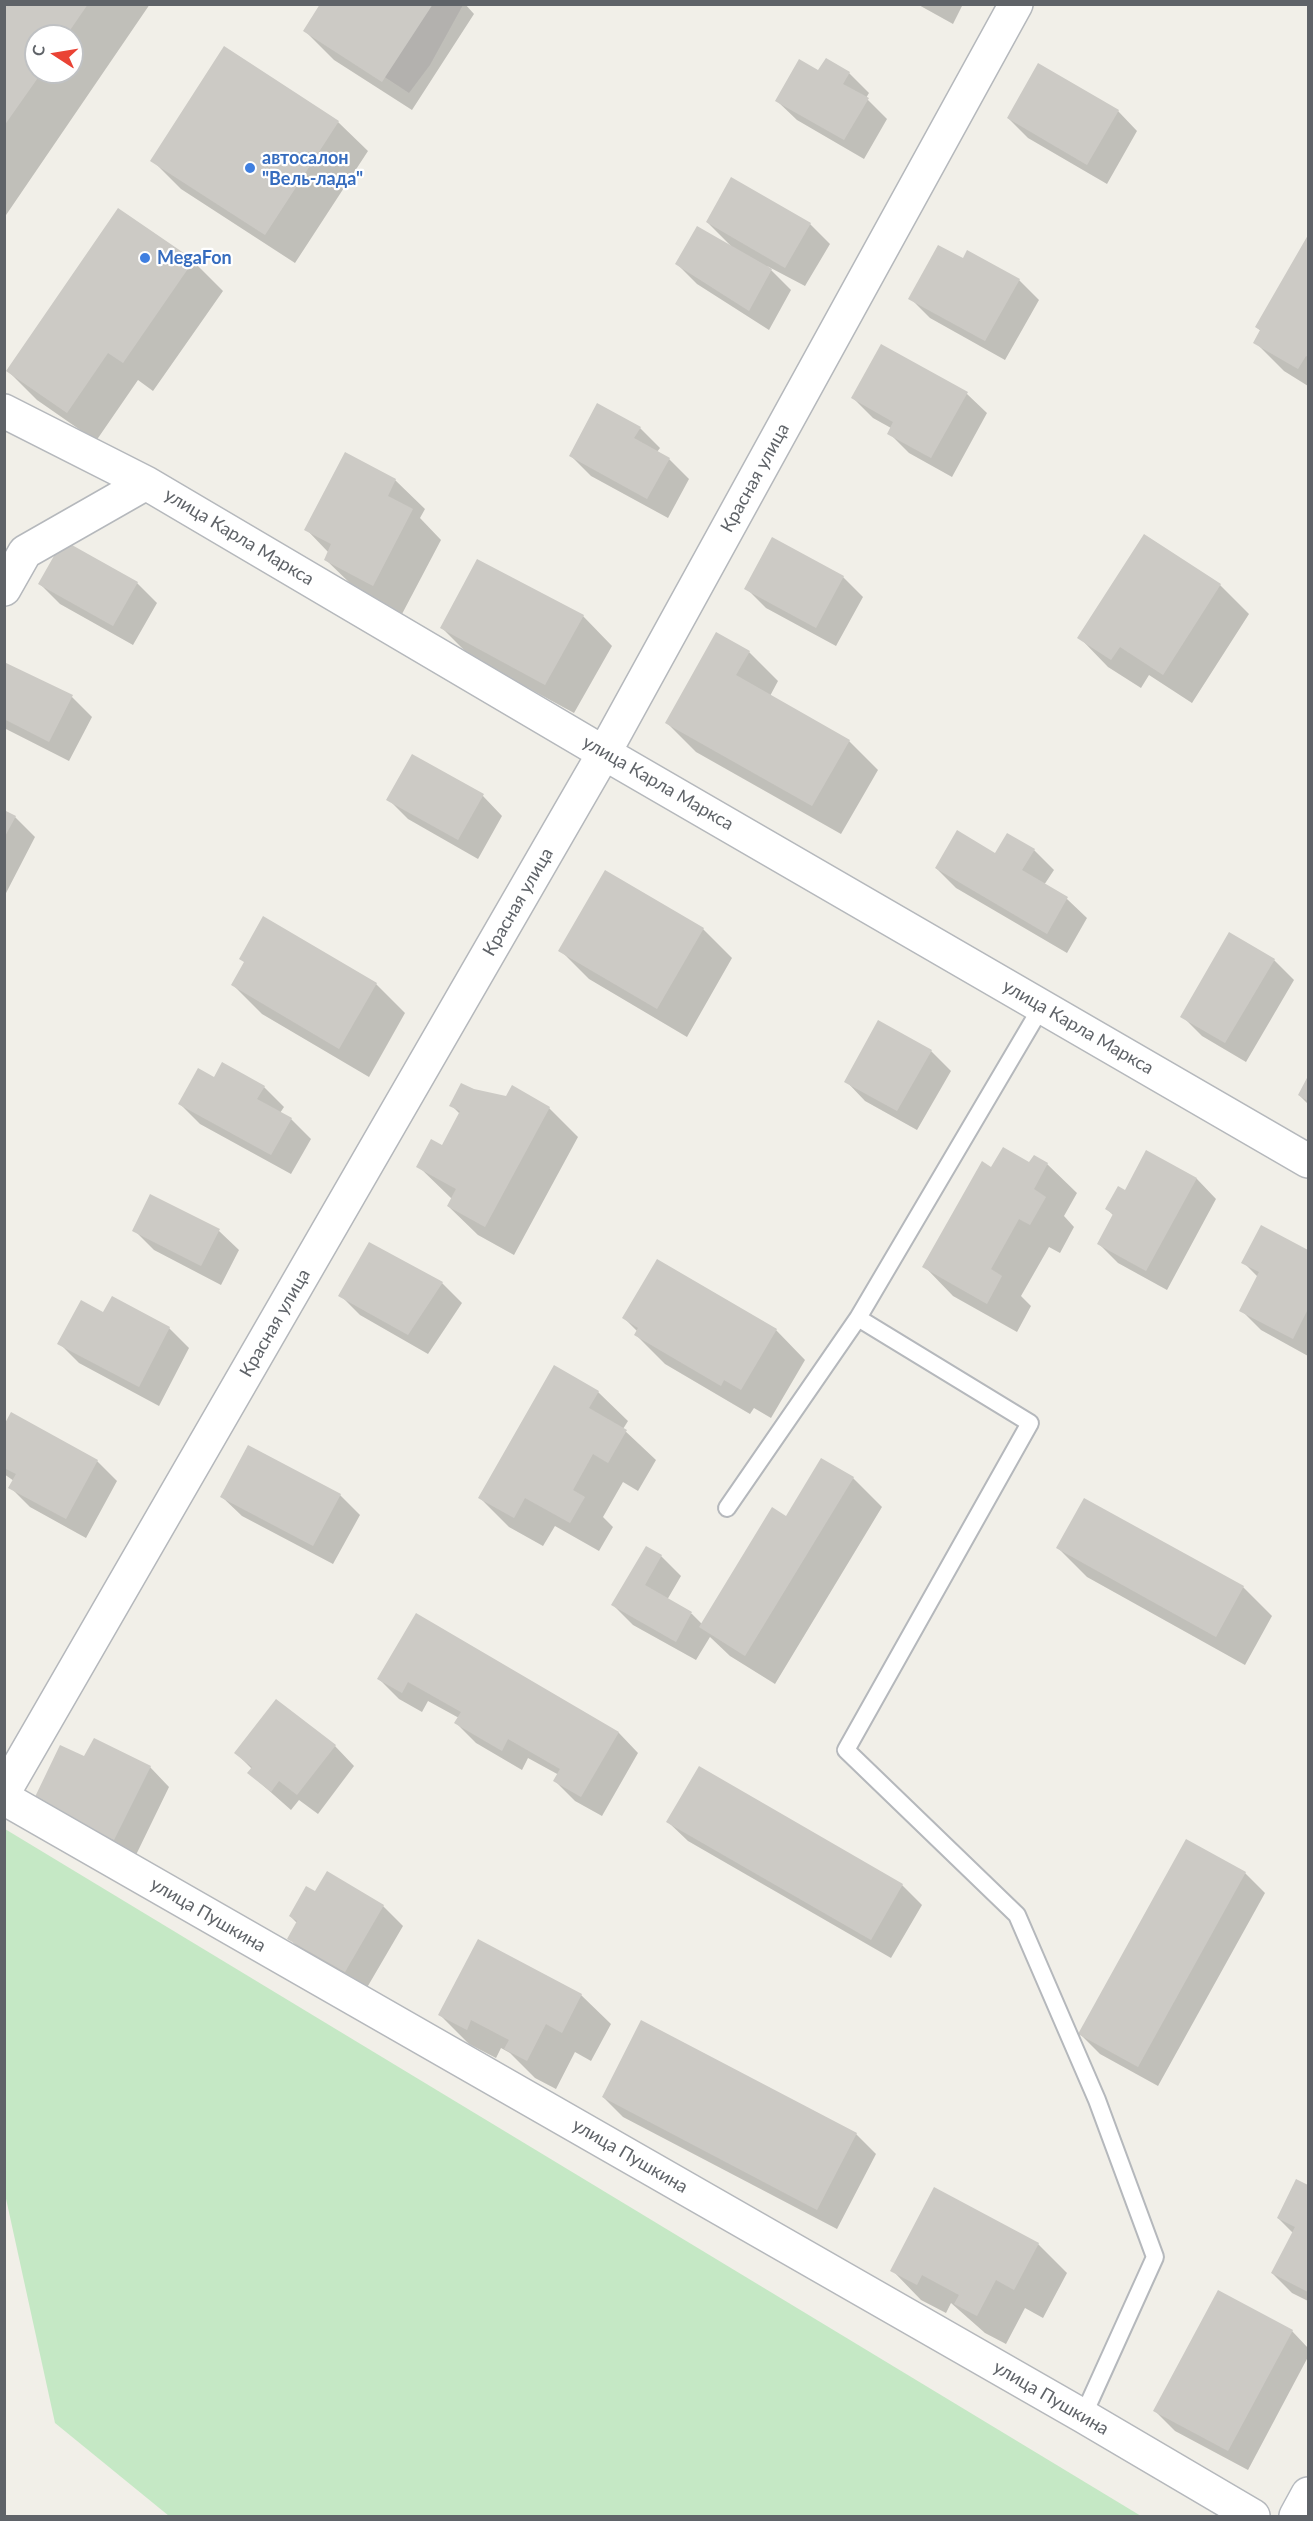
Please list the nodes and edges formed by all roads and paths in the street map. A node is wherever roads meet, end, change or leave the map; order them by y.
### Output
1 (1016, 4) edge
2 (4, 411) edge
3 (146, 483) junction
4 (15, 555) edge
5 (4, 589) edge
6 (604, 753) junction
7 (1042, 1006) junction
8 (1308, 1161) edge
9 (858, 1318) junction
10 (727, 1508) dead end
11 (4, 1792) edge
12 (4, 1798) edge
13 (1083, 2416) junction
14 (1308, 2494) edge
15 (1253, 2517) edge
16 (1296, 2517) edge

1 - 6 street, Красная улица
2 - 3 street, улица Карла Маркса
3 - 4 street
3 - 6 street, улица Карла Маркса
4 - 5 street
6 - 7 street, улица Карла Маркса
6 - 11 street, Красная улица
7 - 8 street, улица Карла Маркса
7 - 9 lane
9 - 10 lane
9 - 13 lane
12 - 13 street, улица Пушкина
13 - 15 street, улица Пушкина
14 - 16 street

